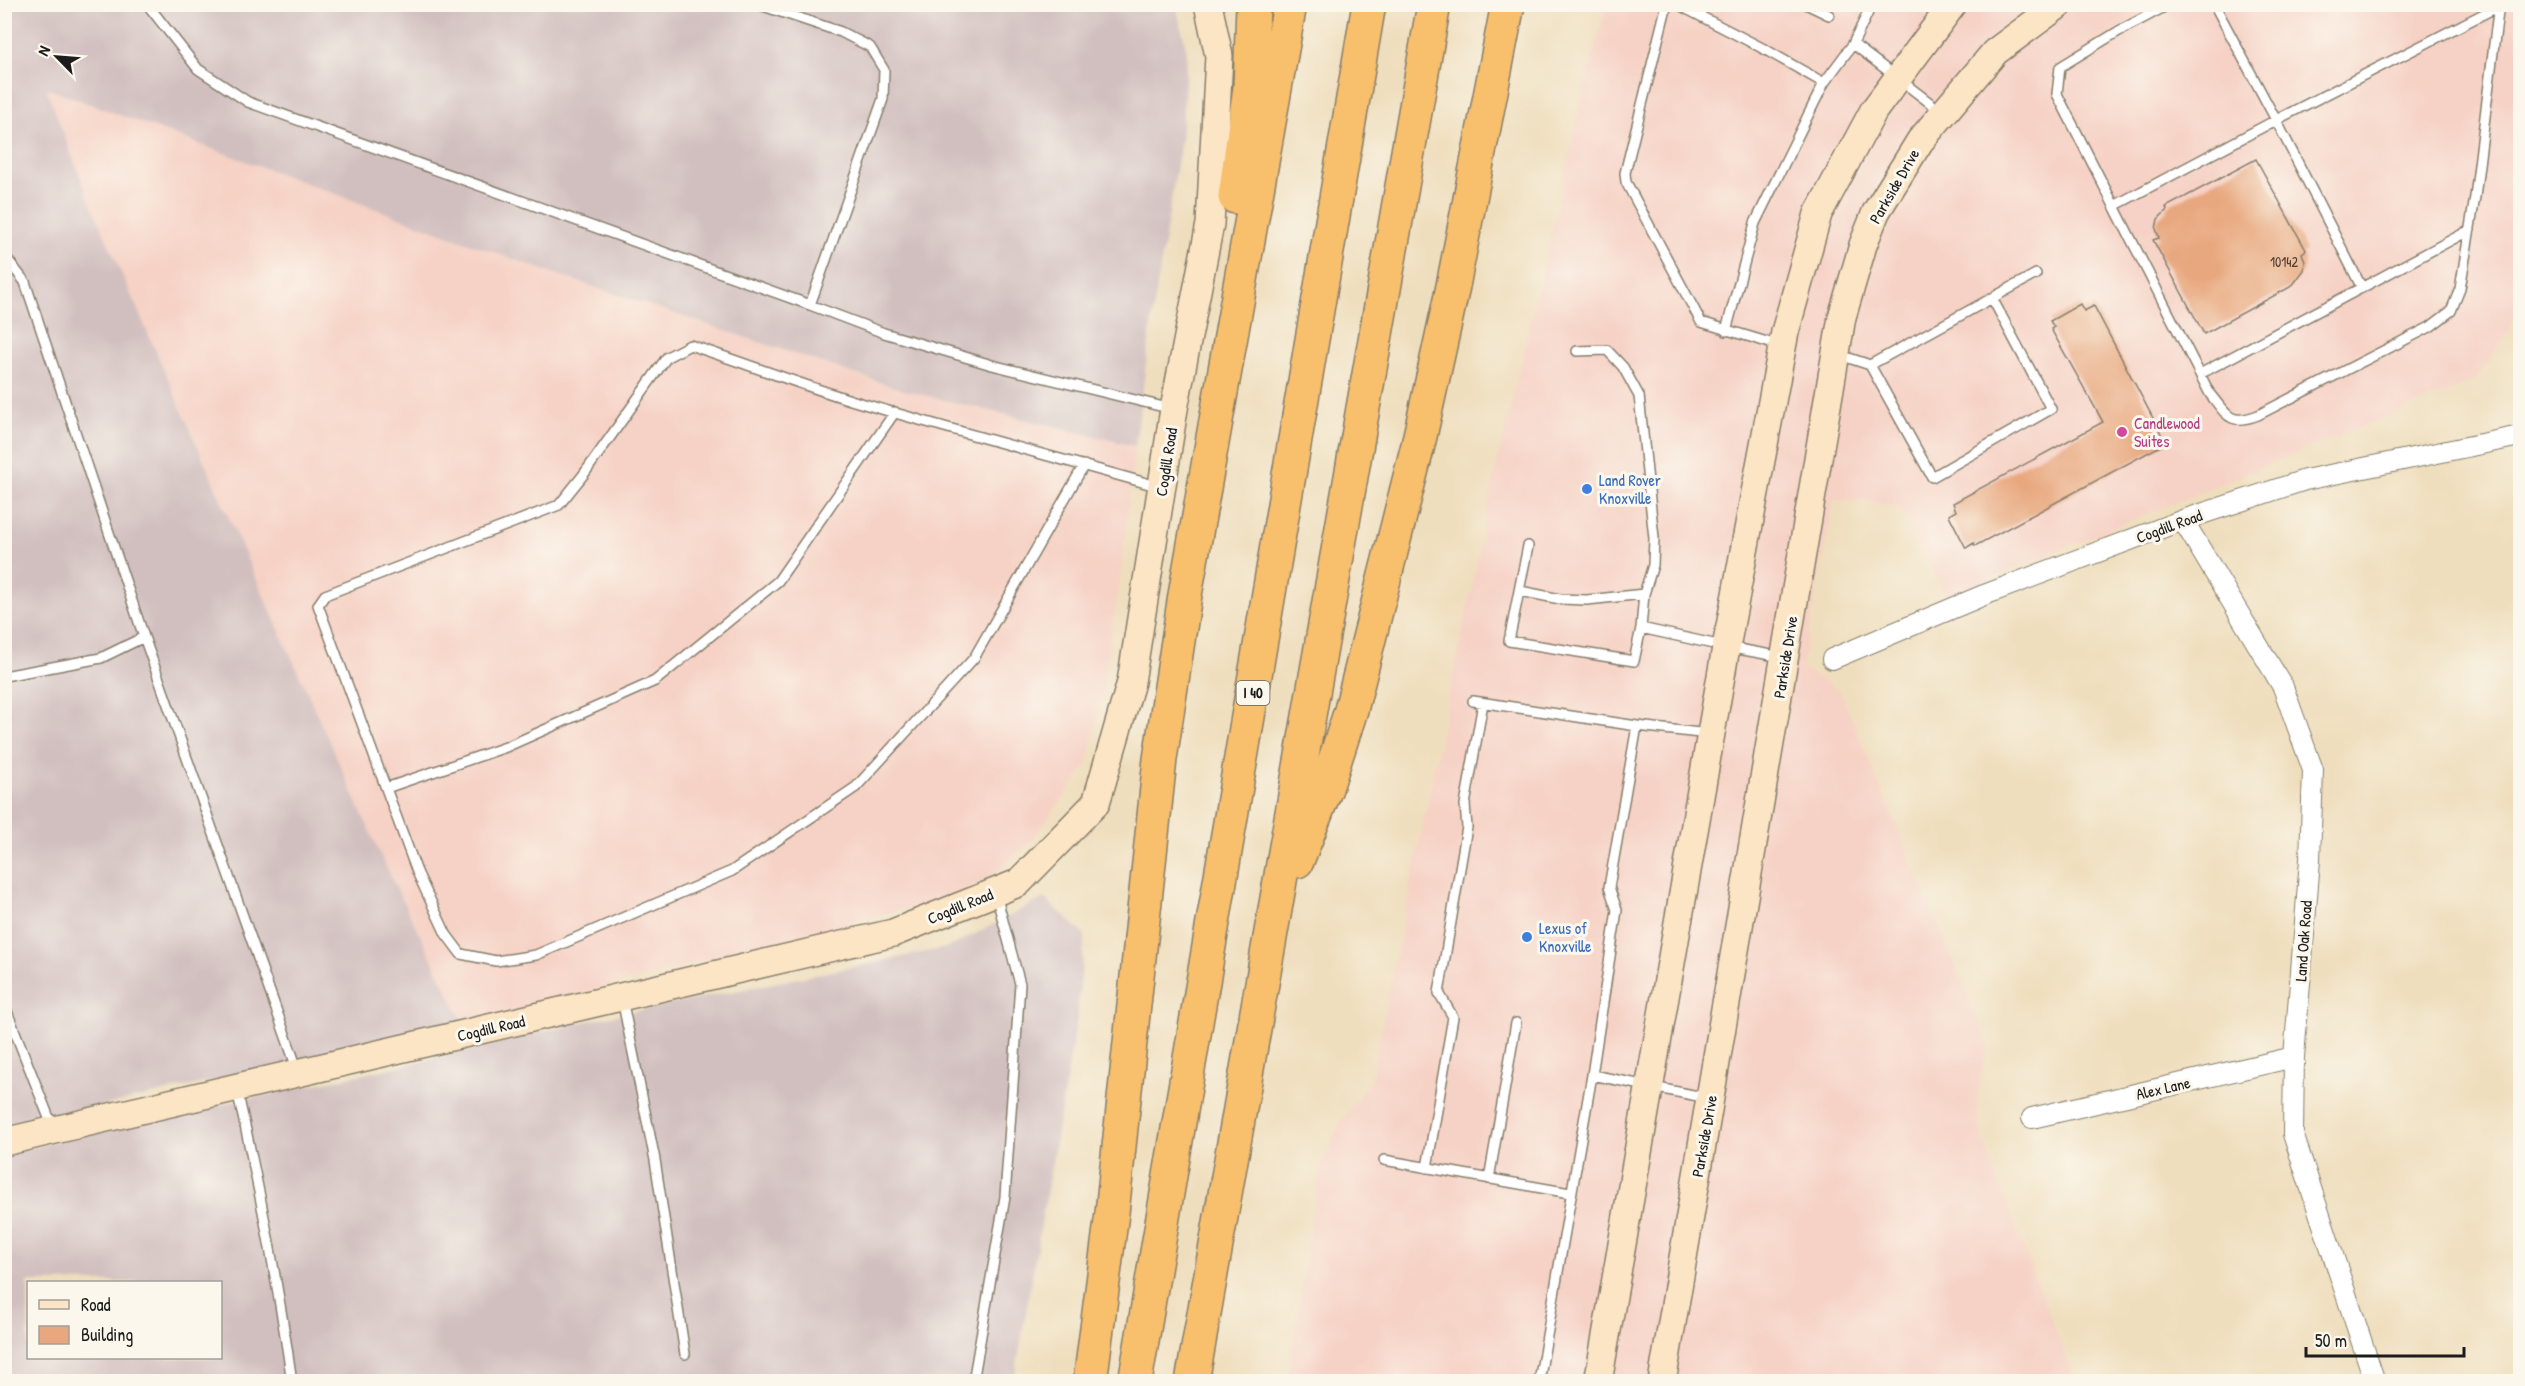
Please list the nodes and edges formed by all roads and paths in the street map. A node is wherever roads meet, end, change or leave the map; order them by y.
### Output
1 (147, 4) edge
2 (757, 4) edge
3 (1208, 4) edge
4 (1253, 4) edge
5 (1290, 4) edge
6 (1369, 4) edge
7 (1434, 4) edge
8 (1508, 4) edge
9 (1667, 4) edge
10 (1677, 4) edge
11 (1806, 4) edge
12 (1872, 4) edge
13 (1953, 4) edge
14 (2060, 4) edge
15 (2170, 4) edge
16 (2214, 4) edge
17 (2499, 5) edge
18 (1829, 15) dead end
19 (1853, 44) junction
20 (1897, 79) junction
21 (1824, 83) junction
22 (1942, 112) junction
23 (2276, 120) junction
24 (2114, 206) junction
25 (2470, 230) junction
26 (4, 255) edge
27 (2036, 274) dead end
28 (2362, 288) junction
29 (1992, 298) junction
30 (810, 305) junction
31 (1726, 331) junction
32 (1782, 347) junction
33 (1577, 351) dead end
34 (1835, 353) junction
35 (1870, 365) junction
36 (2200, 374) junction
37 (1174, 410) junction
38 (895, 412) junction
39 (2520, 436) edge
40 (1084, 465) junction
41 (1162, 488) junction
42 (2183, 520) junction
43 (1528, 546) dead end
44 (1520, 591) junction
45 (1644, 594) junction
46 (1641, 628) junction
47 (144, 637) junction
48 (1726, 647) junction
49 (1785, 657) junction
50 (1832, 659) dead end
51 (4, 676) edge
52 (1637, 726) junction
53 (1711, 734) junction
54 (1160, 759) junction
55 (386, 788) junction
56 (995, 892) junction
57 (1270, 930) junction
58 (622, 997) junction
59 (4, 1004) edge
60 (1515, 1023) dead end
61 (2294, 1057) junction
62 (298, 1073) junction
63 (1592, 1075) junction
64 (1650, 1085) junction
65 (237, 1088) junction
66 (1711, 1098) junction
67 (2032, 1118) dead end
68 (54, 1131) junction
69 (4, 1142) edge
70 (1383, 1160) dead end
71 (1427, 1168) junction
72 (1489, 1179) junction
73 (1570, 1193) junction
74 (686, 1354) dead end
75 (292, 1382) edge
76 (973, 1382) edge
77 (1090, 1382) edge
78 (1135, 1382) edge
79 (1192, 1382) edge
80 (1539, 1382) edge
81 (1598, 1382) edge
82 (1662, 1382) edge
83 (2375, 1382) edge

1 - 30 lane
2 - 30 lane
3 - 37 street, Cogdill Road
4 - 54 highway
5 - 54 highway
6 - 78 highway, I 40
7 - 57 highway
8 - 57 highway
9 - 31 lane
10 - 21 lane
11 - 18 lane
12 - 19 lane
13 - 20 street
14 - 22 street, Parkside Drive
15 - 24 lane
16 - 23 lane
17 - 23 lane
17 - 25 lane
19 - 20 lane
19 - 21 lane
20 - 22 lane
20 - 32 street
21 - 31 lane
22 - 34 street, Parkside Drive
23 - 24 lane
23 - 28 lane
24 - 36 lane
25 - 28 lane
25 - 36 lane
26 - 47 lane
27 - 29 lane
28 - 36 lane
29 - 35 lane
29 - 35 lane
30 - 37 lane
31 - 32 lane
32 - 48 street
33 - 45 lane
34 - 35 lane
34 - 49 street, Parkside Drive
37 - 41 street, Cogdill Road
38 - 40 lane
38 - 55 lane
38 - 55 lane
39 - 42 street, Cogdill Road
40 - 41 lane
40 - 55 lane
41 - 56 street, Cogdill Road
42 - 50 street, Cogdill Road
42 - 61 street, Land Oak Road
43 - 44 lane
44 - 45 lane
44 - 46 lane
45 - 46 lane
46 - 48 lane
47 - 51 lane
47 - 62 lane
48 - 49 lane
48 - 53 street
49 - 66 street, Parkside Drive
52 - 53 lane
52 - 63 lane
52 - 71 lane
53 - 64 street
54 - 77 highway
56 - 58 street, Cogdill Road
56 - 76 lane
57 - 79 highway
58 - 62 street, Cogdill Road
58 - 74 lane
59 - 68 lane
60 - 72 lane
61 - 67 street, Alex Lane
61 - 83 street, Land Oak Road
62 - 65 street, Cogdill Road
63 - 64 lane
63 - 73 lane
64 - 66 lane
64 - 81 street
65 - 68 street, Cogdill Road
65 - 75 lane
66 - 82 street, Parkside Drive
68 - 69 street, Cogdill Road
70 - 71 lane
71 - 72 lane
72 - 73 lane
73 - 80 lane

